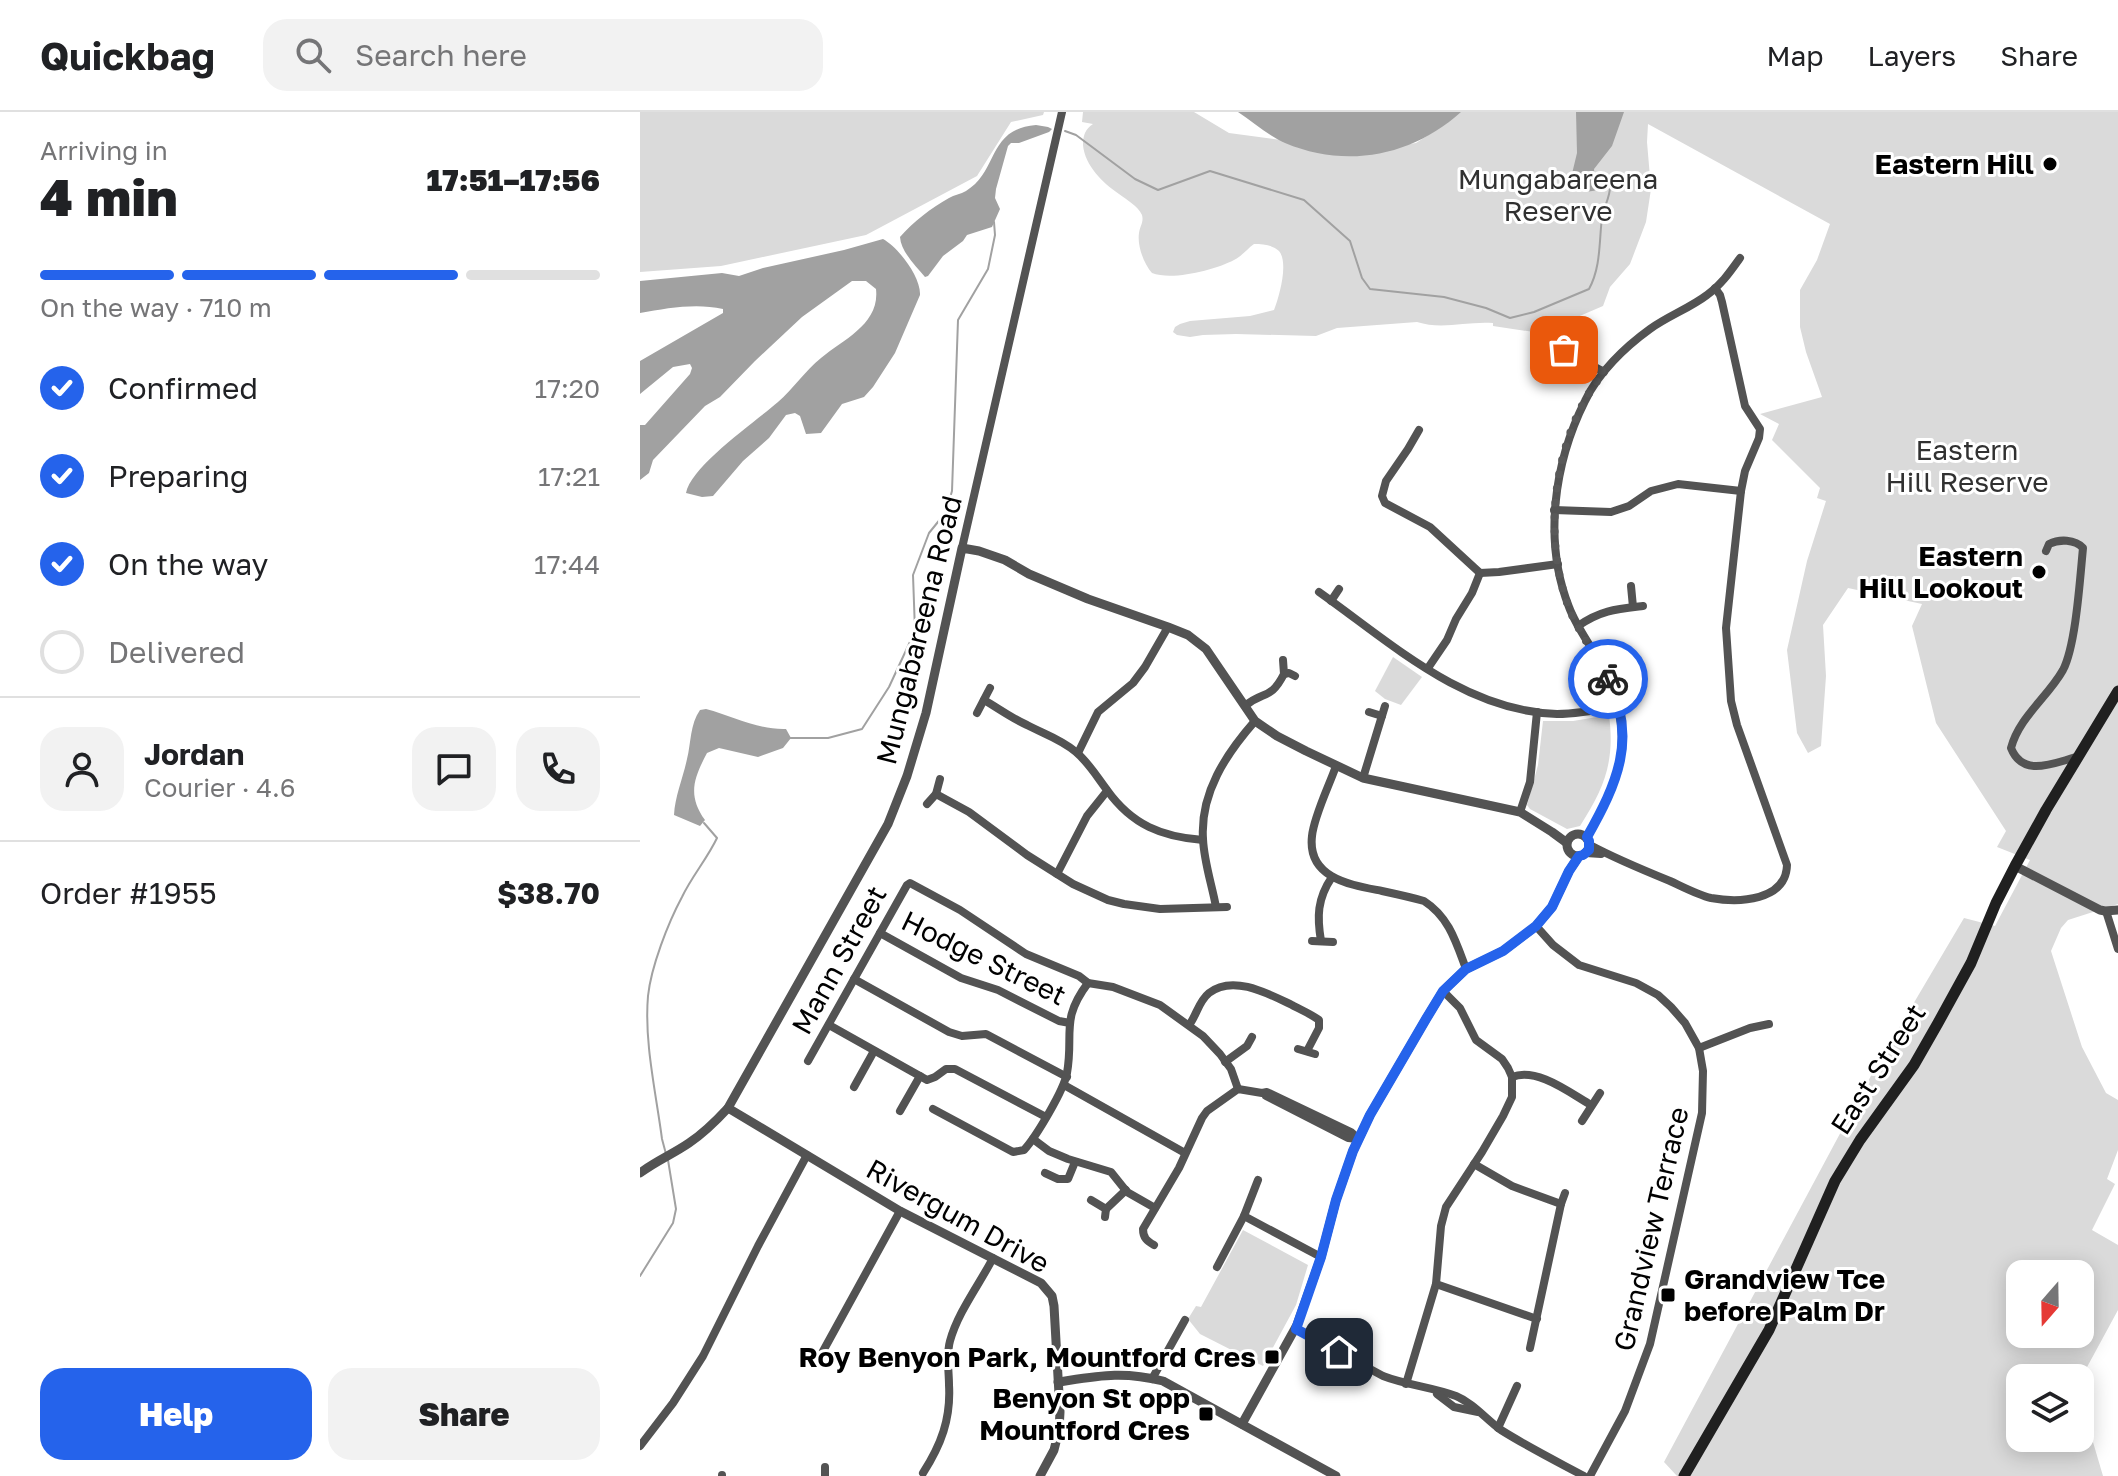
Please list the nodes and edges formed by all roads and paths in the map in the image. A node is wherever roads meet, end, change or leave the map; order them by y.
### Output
1 (1062, 112) edge
2 (1740, 258) dead end
3 (1715, 288) junction
4 (1567, 337) dead end
5 (1551, 349) dead end
6 (1564, 350) junction
7 (1604, 372) junction
8 (1419, 430) dead end
9 (1413, 441) junction
10 (1424, 447) dead end
11 (1741, 491) junction
12 (1554, 510) junction
13 (962, 548) junction
14 (2046, 551) dead end
15 (1558, 564) junction
16 (1480, 573) junction
17 (1631, 586) dead end
18 (1339, 589) dead end
19 (1319, 592) dead end
20 (1331, 601) junction
21 (1643, 606) dead end
22 (1633, 607) junction
23 (1578, 626) junction
24 (1168, 627) junction
25 (1283, 660) dead end
26 (1428, 668) junction
27 (1284, 674) junction
28 (1295, 676) dead end
29 (990, 688) dead end
30 (2118, 691) edge
31 (984, 700) junction
32 (1245, 706) junction
33 (1385, 706) dead end
34 (1618, 706) junction
35 (1369, 712) dead end
36 (1537, 712) junction
37 (977, 713) dead end
38 (1382, 716) junction
39 (1255, 721) junction
40 (1078, 753) junction
41 (2077, 757) junction
42 (1336, 766) junction
43 (1363, 778) junction
44 (940, 779) dead end
45 (1107, 791) junction
46 (936, 794) junction
47 (927, 804) dead end
48 (1520, 812) junction
49 (1203, 840) junction
50 (1579, 845) junction
51 (2015, 866) junction
52 (1057, 874) junction
53 (1332, 877) junction
54 (1216, 907) junction
55 (1227, 907) dead end
56 (2118, 910) edge
57 (2106, 911) junction
58 (1536, 926) junction
59 (880, 933) junction
60 (1333, 942) dead end
61 (2118, 949) edge
62 (1466, 969) junction
63 (854, 979) junction
64 (1088, 983) junction
65 (1443, 991) junction
66 (1070, 1023) junction
67 (1769, 1024) dead end
68 (829, 1025) junction
69 (1189, 1025) junction
70 (1251, 1037) dead end
71 (1699, 1048) junction
72 (874, 1051) junction
73 (1307, 1051) dead end
74 (808, 1061) dead end
75 (1225, 1062) junction
76 (920, 1076) junction
77 (1512, 1077) junction
78 (1065, 1081) junction
79 (854, 1087) dead end
80 (1238, 1089) junction
81 (1600, 1093) dead end
82 (1591, 1105) junction
83 (728, 1108) junction
84 (933, 1109) dead end
85 (900, 1111) dead end
86 (1046, 1117) junction
87 (1582, 1121) dead end
88 (1033, 1139) junction
89 (1359, 1139) junction
90 (1185, 1153) junction
91 (807, 1155) junction
92 (1075, 1162) junction
93 (1474, 1164) junction
94 (640, 1173) edge
95 (1045, 1173) dead end
96 (1258, 1180) dead end
97 (1243, 1185) dead end
98 (1126, 1190) junction
99 (1252, 1191) junction
100 (1565, 1193) dead end
101 (1091, 1200) dead end
102 (1561, 1204) junction
103 (1155, 1208) junction
104 (900, 1211) junction
105 (1244, 1216) junction
106 (1154, 1245) dead end
107 (1212, 1249) dead end
108 (1223, 1255) junction
109 (1321, 1257) junction
110 (993, 1258) junction
111 (1217, 1267) dead end
112 (1436, 1284) junction
113 (1537, 1319) junction
114 (1296, 1329) junction
115 (1193, 1332) dead end
116 (1530, 1348) dead end
117 (822, 1353) dead end
118 (1152, 1379) junction
119 (1058, 1382) junction
120 (1406, 1384) junction
121 (1517, 1386) dead end
122 (1242, 1424) junction
123 (1498, 1428) junction
124 (640, 1446) edge
125 (923, 1473) dead end
126 (1040, 1476) edge
127 (1336, 1476) edge
128 (1584, 1476) edge
129 (1590, 1476) edge
130 (1684, 1476) edge

1 - 13 street, Mungabareena Road
2 - 3 street
3 - 7 street
3 - 11 street
4 - 6 street
5 - 6 street
6 - 7 street
7 - 12 street
8 - 9 street
9 - 10 street
9 - 16 street
11 - 12 street
11 - 50 street
12 - 15 street
13 - 24 street
13 - 83 street, Mungabareena Road
14 - 41 street
15 - 16 street
15 - 23 street
16 - 26 street
17 - 22 street
18 - 20 street
19 - 20 street
20 - 26 street
21 - 22 street
22 - 23 street
23 - 34 street
24 - 32 street
24 - 40 street
25 - 27 street
26 - 36 street
27 - 28 street
27 - 32 street
29 - 31 street
30 - 41 main road, East Street
31 - 37 street
31 - 40 street
32 - 39 street
33 - 38 street
34 - 36 street
34 - 50 street
35 - 38 street
36 - 48 street
38 - 43 street
39 - 42 street
39 - 49 street
40 - 45 street
41 - 51 main road, East Street
42 - 43 street
42 - 53 street
43 - 48 street
44 - 46 street
45 - 49 street
45 - 52 street
46 - 47 street
46 - 52 street
48 - 50 street
49 - 54 street
50 - 58 street
51 - 57 street
51 - 130 main road, East Street
52 - 54 street
53 - 60 street
53 - 62 street
54 - 55 street
56 - 57 street
57 - 61 street
58 - 62 street
58 - 71 street, Grandview Terrace
59 - 63 street, Mann Street
59 - 64 street, Mann Street
59 - 66 street, Hodge Street
62 - 65 street
63 - 68 street, Mann Street
63 - 78 street
64 - 66 street
64 - 69 street
65 - 77 street
65 - 89 street
66 - 78 street
67 - 71 street
68 - 72 street
68 - 74 street, Mann Street
69 - 73 street
69 - 75 street
70 - 75 street
71 - 129 street, Grandview Terrace
72 - 76 street
72 - 79 street
75 - 80 street
76 - 85 street
76 - 86 street
77 - 82 street
77 - 93 street
78 - 86 street
78 - 90 street
80 - 89 street
80 - 90 street
81 - 82 street
82 - 87 street
83 - 91 street, Rivergum Drive
83 - 94 street, Mungabareena Road
84 - 88 street
86 - 88 street
88 - 92 street
89 - 109 street
90 - 103 street
91 - 104 street, Rivergum Drive
91 - 124 street
92 - 95 street
92 - 98 street
93 - 102 street
93 - 112 street
96 - 99 street
97 - 99 street
98 - 101 street
98 - 103 street
99 - 105 street
100 - 102 street
102 - 113 street
103 - 106 street
104 - 110 street, Rivergum Drive
104 - 117 street
105 - 108 street
105 - 109 street
107 - 108 street
108 - 111 street
109 - 114 street
110 - 119 street, Rivergum Drive
110 - 125 street
112 - 113 street
112 - 120 street
113 - 116 street
114 - 120 street
114 - 122 street
115 - 118 street
118 - 119 street
118 - 122 street
119 - 126 street, Rivergum Drive
120 - 123 street
121 - 123 street
122 - 127 street
123 - 128 street

